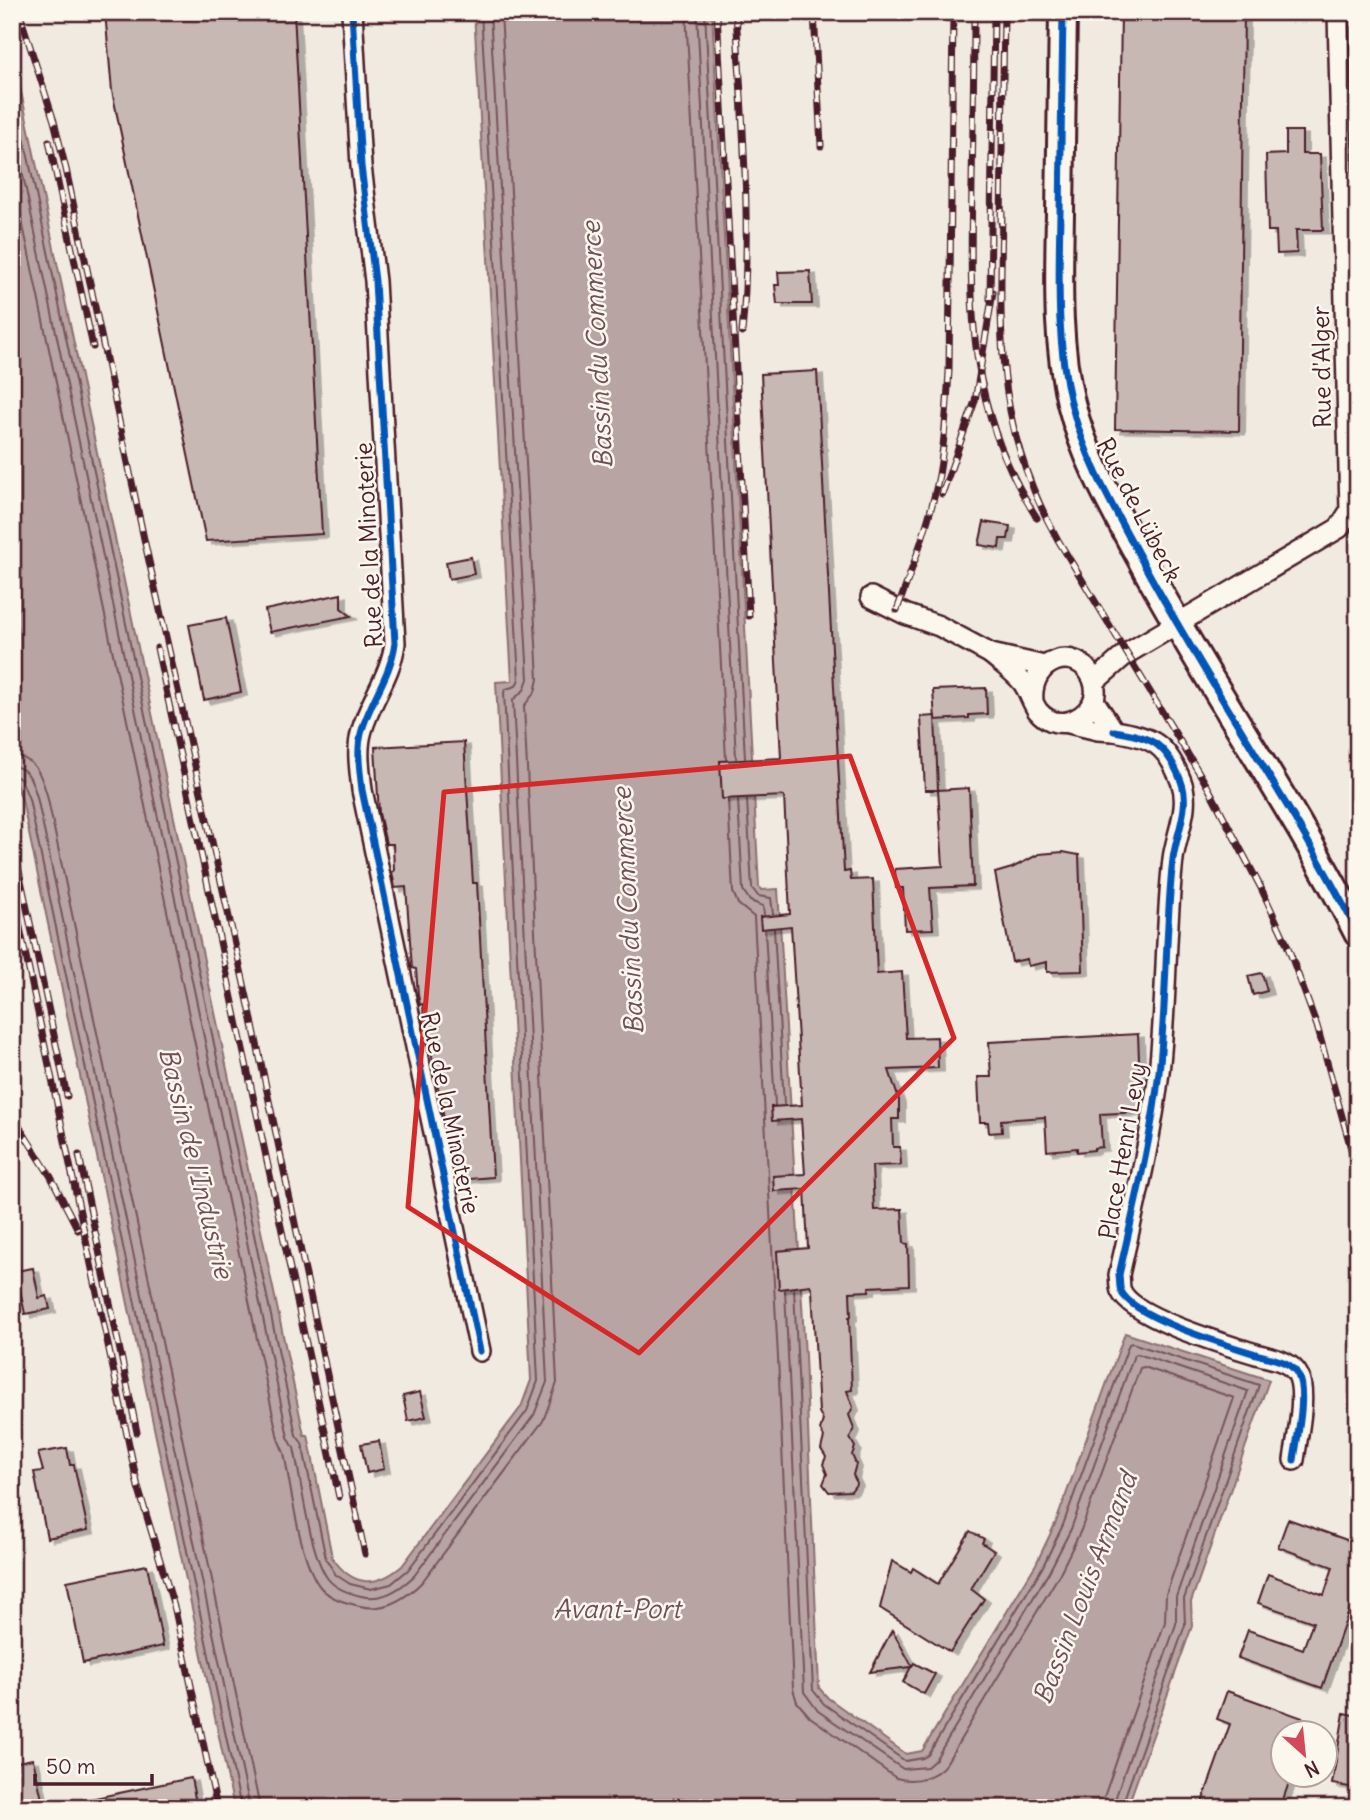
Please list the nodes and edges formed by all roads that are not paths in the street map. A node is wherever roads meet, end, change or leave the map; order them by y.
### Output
1 (352, 12) edge
2 (1063, 12) edge
3 (1338, 12) edge
4 (871, 597) dead end
5 (1175, 624) junction
6 (991, 654) junction
7 (1126, 654) junction
8 (1079, 663) junction
9 (1044, 666) junction
10 (1094, 691) junction
11 (1033, 701) junction
12 (1069, 723) junction
13 (1114, 731) junction
14 (1358, 933) edge
15 (480, 1351) dead end
16 (1294, 1460) dead end

1 - 15 street, Rue de la Minoterie
2 - 5 main road, Rue de Lübeck
3 - 5 street, Rue d'Alger
4 - 6 street
5 - 7 street, Rue d'Alger
5 - 14 main road, Rue de Lübeck
6 - 9 street
6 - 11 street
7 - 8 street
7 - 10 street
8 - 9 street
8 - 10 street
9 - 11 street
10 - 12 street
10 - 13 street
11 - 12 street
12 - 13 street, Place Henri Levy
13 - 16 street, Place Henri Levy

